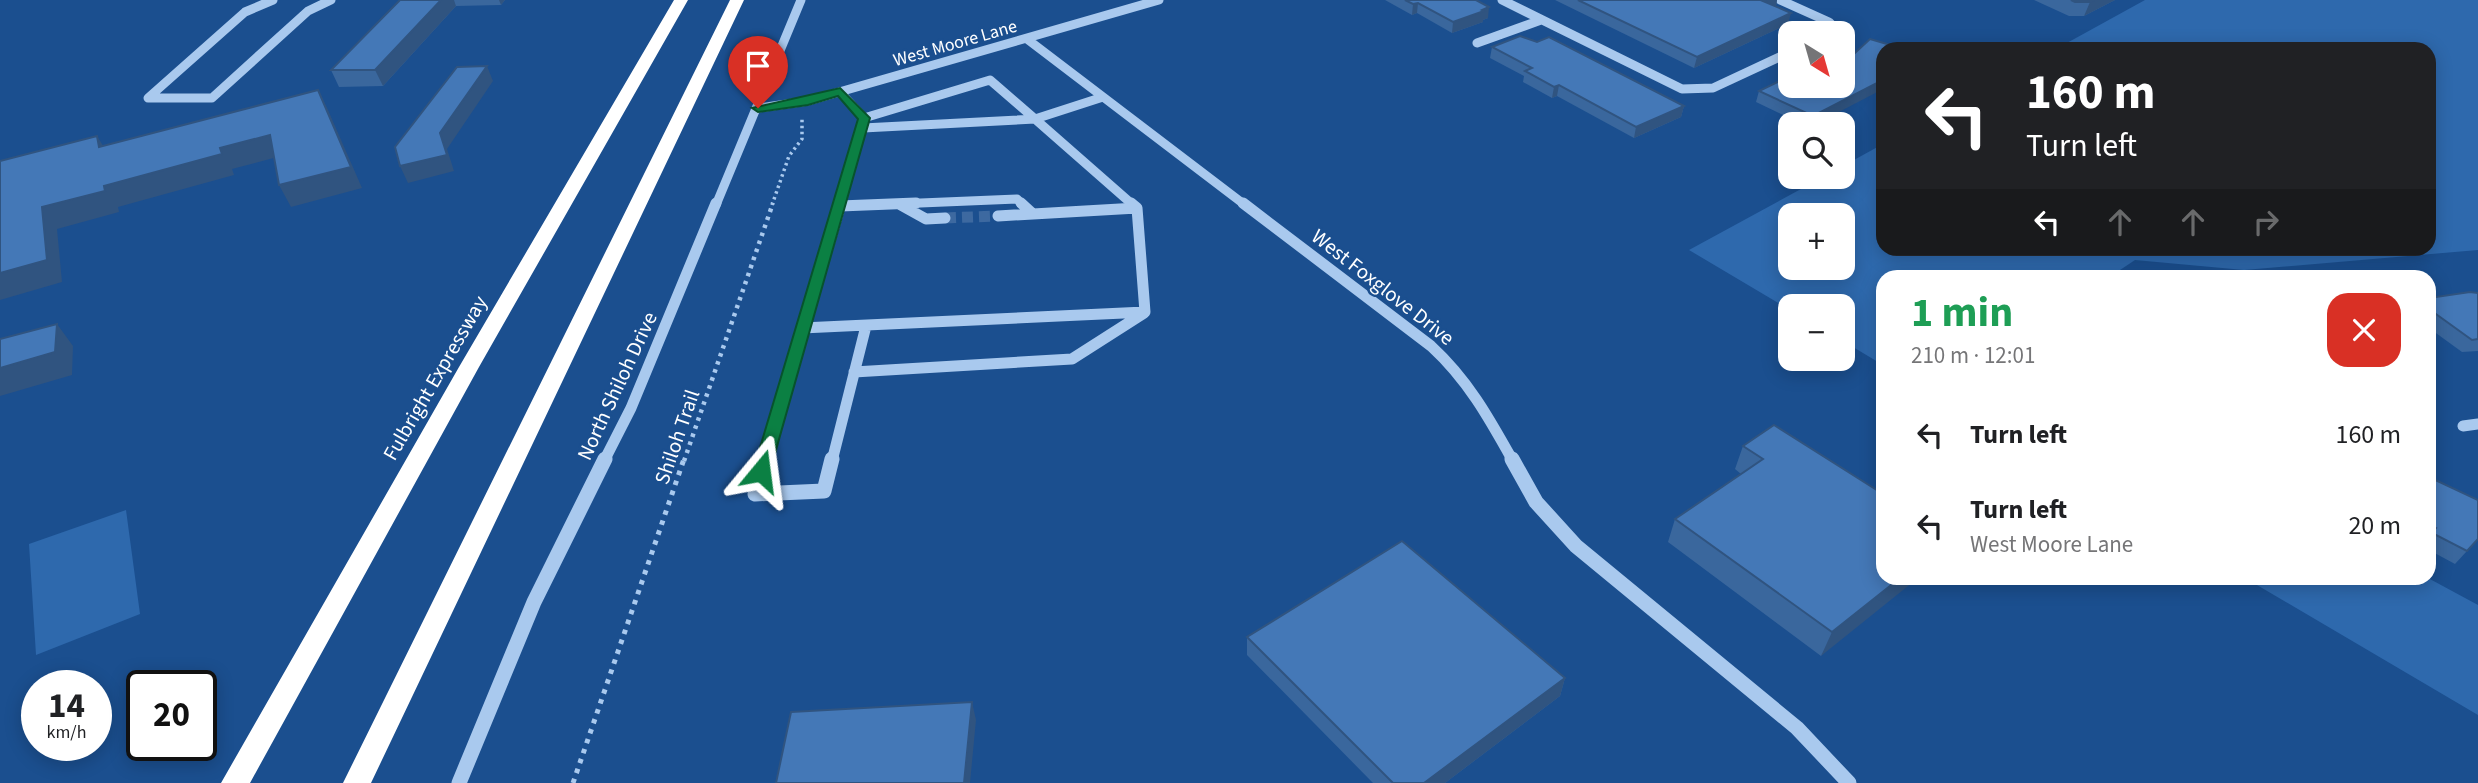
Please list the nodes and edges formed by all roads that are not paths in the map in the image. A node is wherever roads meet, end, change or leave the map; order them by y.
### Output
1 (273, 0) edge
2 (331, 0) edge
3 (681, 0) edge
4 (737, 0) edge
5 (801, 0) edge
6 (1159, 0) edge
7 (1502, 0) edge
8 (1780, 0) edge
9 (1541, 20) junction
10 (1827, 21) edge
11 (1027, 39) junction
12 (1477, 43) dead end
13 (1778, 58) edge
14 (840, 92) junction
15 (1103, 97) junction
16 (758, 108) junction
17 (1035, 119) junction
18 (863, 123) junction
19 (899, 203) junction
20 (840, 206) junction
21 (1137, 208) junction
22 (1033, 214) junction
23 (998, 216) tunnel mouth
24 (945, 218) tunnel mouth
25 (1145, 312) junction
26 (866, 326) junction
27 (802, 328) junction
28 (854, 372) junction
29 (2478, 424) edge
30 (2463, 426) dead end
31 (235, 783) edge
32 (357, 783) edge
33 (459, 783) edge
34 (1849, 783) edge

1 - 2 lane
3 - 31 highway, Fulbright Expressway
4 - 32 highway
5 - 16 street, North Shiloh Drive
6 - 11 street, West Moore Lane
7 - 9 street
8 - 10 street
9 - 12 street
9 - 13 street
11 - 14 street, West Moore Lane
11 - 15 street, West Foxglove Drive
14 - 16 street, West Moore Lane
14 - 18 street
15 - 17 street
15 - 34 street, West Foxglove Drive
16 - 33 street, North Shiloh Drive
17 - 18 street
17 - 18 lane
17 - 21 street
18 - 20 street
19 - 20 street
19 - 22 street
19 - 24 street
20 - 27 street
21 - 22 street
21 - 25 street
22 - 23 street
25 - 26 street
25 - 28 street
26 - 27 street
26 - 28 street
27 - 28 street
29 - 30 street

